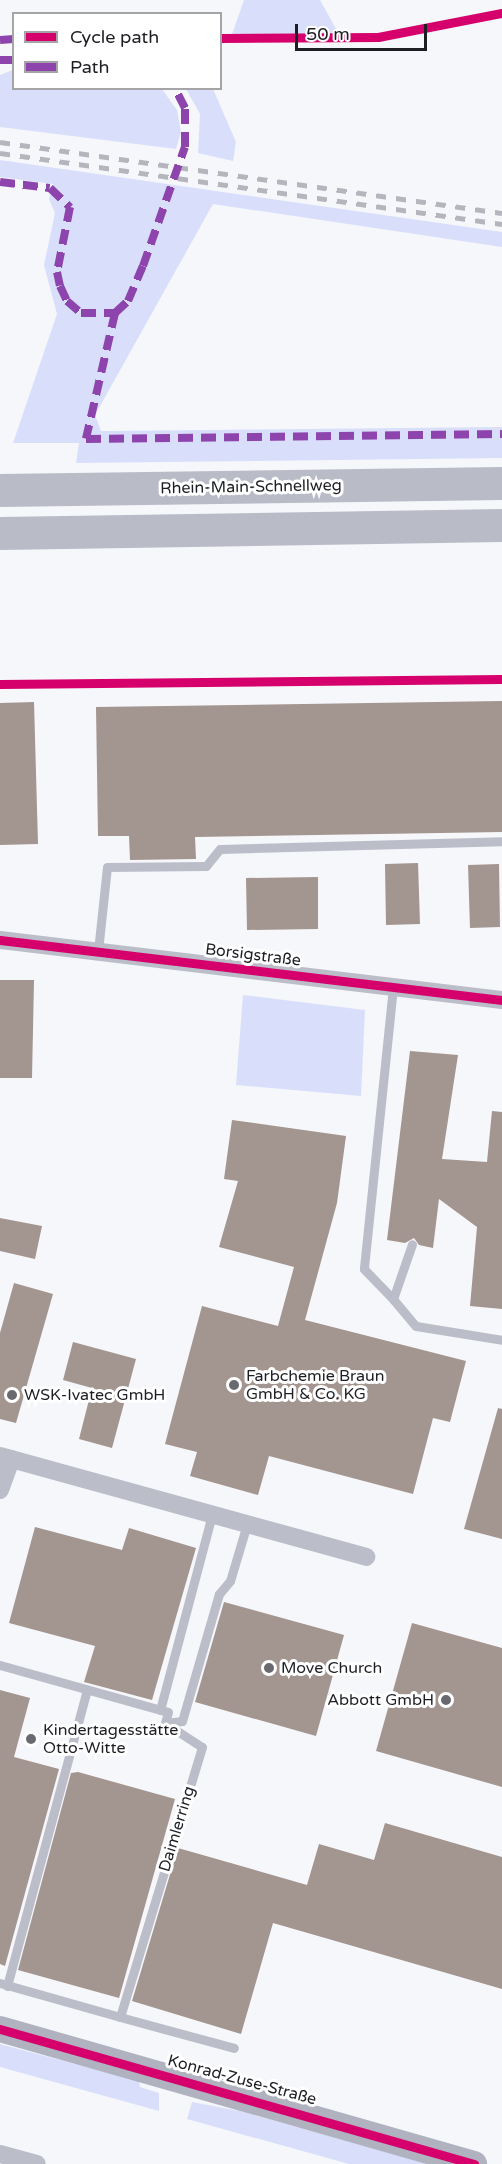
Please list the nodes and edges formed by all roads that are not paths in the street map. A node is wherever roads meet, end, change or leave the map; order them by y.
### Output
1 (502, 483) edge
2 (0, 490) edge
3 (502, 525) edge
4 (0, 533) edge
5 (502, 841) edge
6 (0, 940) edge
7 (98, 951) junction
8 (393, 987) junction
9 (502, 1000) edge
10 (412, 1244) dead end
11 (393, 1299) junction
12 (502, 1340) edge
13 (6, 1458) edge
14 (0, 1490) edge
15 (212, 1515) junction
16 (247, 1524) junction
17 (366, 1557) dead end
18 (0, 1665) edge
19 (87, 1690) junction
20 (160, 1710) junction
21 (165, 1723) junction
22 (4, 1984) edge
23 (120, 2017) junction
24 (0, 2029) edge
25 (234, 2049) dead end
26 (0, 2154) edge
27 (37, 2164) edge
28 (474, 2164) edge

1 - 2 highway, Rhein-Main-Schnellweg
3 - 4 highway
5 - 7 lane
6 - 7 street, Borsigstraße
7 - 8 street, Borsigstraße
8 - 9 street, Borsigstraße
8 - 11 lane
10 - 11 lane
11 - 12 lane
13 - 14 street
13 - 15 street
15 - 16 street
15 - 20 lane
16 - 17 street
16 - 21 lane
18 - 19 lane
19 - 20 lane
19 - 22 lane
20 - 21 lane
21 - 23 lane, Daimlerring
22 - 23 lane
23 - 25 lane
24 - 28 street, Konrad-Zuse-Straße
26 - 27 street

